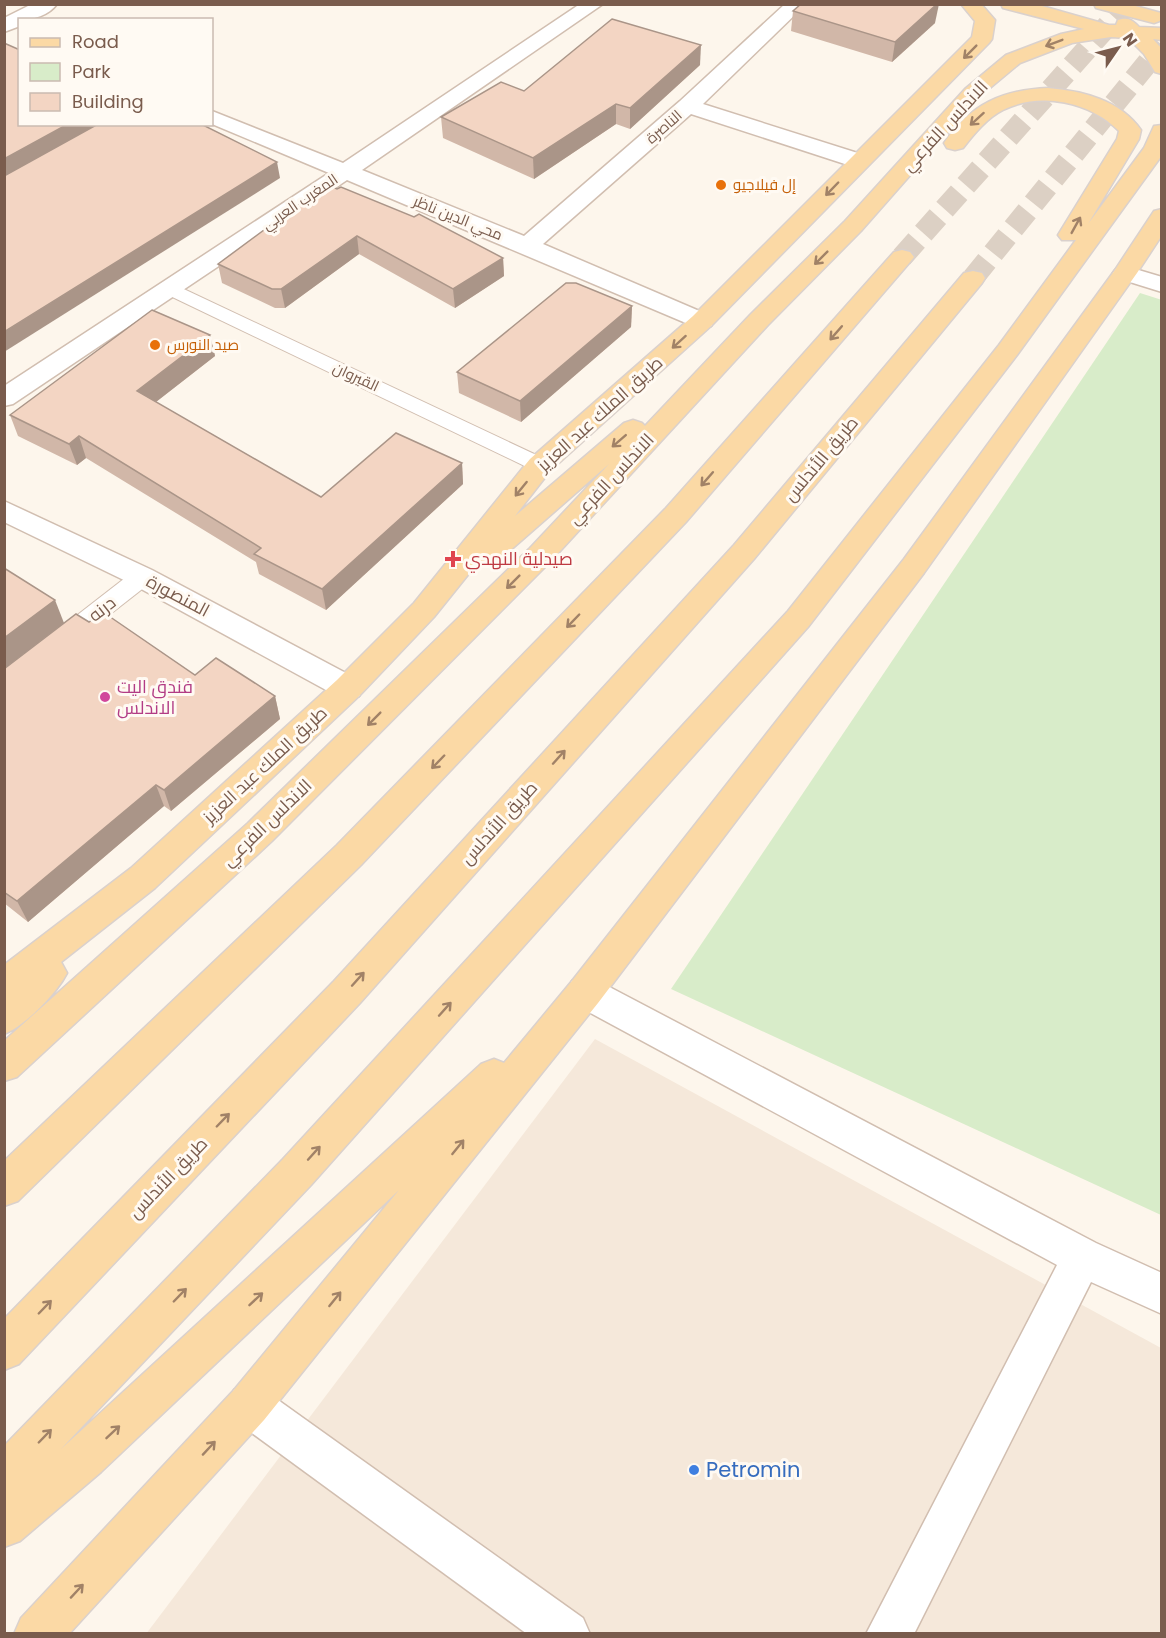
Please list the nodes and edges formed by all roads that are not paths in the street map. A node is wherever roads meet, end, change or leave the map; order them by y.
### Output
1 (48, 4) edge
2 (594, 4) edge
3 (797, 4) edge
4 (970, 4) edge
5 (1010, 4) edge
6 (1095, 4) edge
7 (20, 18) edge
8 (18, 19) edge
9 (1141, 23) edge
10 (4, 26) edge
11 (1161, 44) edge
12 (1161, 68) edge
13 (688, 106) junction
14 (213, 117) edge
15 (1161, 132) edge
16 (859, 161) junction
17 (344, 171) junction
18 (1161, 216) edge
19 (853, 226) junction
20 (527, 246) junction
21 (902, 257) tunnel mouth
22 (1125, 273) junction
23 (973, 278) tunnel mouth
24 (1161, 285) edge
25 (171, 290) junction
26 (702, 321) junction
27 (759, 321) junction
28 (1008, 350) junction
29 (4, 398) edge
30 (540, 465) junction
31 (4, 510) edge
32 (142, 577) junction
33 (424, 609) junction
34 (4, 685) edge
35 (348, 688) junction
36 (143, 878) junction
37 (4, 986) edge
38 (585, 992) junction
39 (4, 1018) edge
40 (4, 1065) edge
41 (4, 1188) edge
42 (1082, 1257) junction
43 (1161, 1294) edge
44 (4, 1349) edge
45 (249, 1404) junction
46 (4, 1478) edge
47 (4, 1525) edge
48 (37, 1634) edge
49 (567, 1634) edge
50 (889, 1634) edge

1 - 7 street
2 - 17 street, المغرب العربي
3 - 13 street, الناصرة
4 -> 16 main road, طريق الملك عبد العزيز
5 - 9 main road
6 - 9 main road
8 - 10 street
9 - 11 main road
9 - 12 main road
9 -> 19 main road, الاندلس الفرعي
13 - 16 street
13 - 20 street, الناصرة
14 - 17 street, محي الدين ناظر
15 - 28 main road
16 -> 26 main road, طريق الملك عبد العزيز
17 - 20 street, محي الدين ناظر
17 - 25 street, المغرب العربي
18 - 22 main road
19 -> 27 main road, الاندلس الفرعي
28 -> 19 main road
20 - 26 street, محي الدين ناظر
21 -> 41 main road
22 - 24 street
22 - 38 main road
44 -> 23 main road, طريق الأندلس
25 - 29 street, المغرب العربي
25 - 30 lane, القيروان
26 -> 30 main road, طريق الملك عبد العزيز
27 -> 33 main road
27 -> 40 main road, الاندلس الفرعي
46 -> 28 main road
30 -> 33 main road, طريق الملك عبد العزيز
31 - 32 street, المنصورة
32 - 34 lane, درنه
32 - 35 street, المنصورة
33 - 35 main road, طريق الملك عبد العزيز
35 - 36 main road, طريق الملك عبد العزيز
36 - 37 main road, طريق الملك عبد العزيز
36 - 39 main road
38 - 42 street
45 -> 38 main road
47 -> 38 main road
42 - 43 street
42 - 50 street
48 -> 45 main road
45 - 49 street

